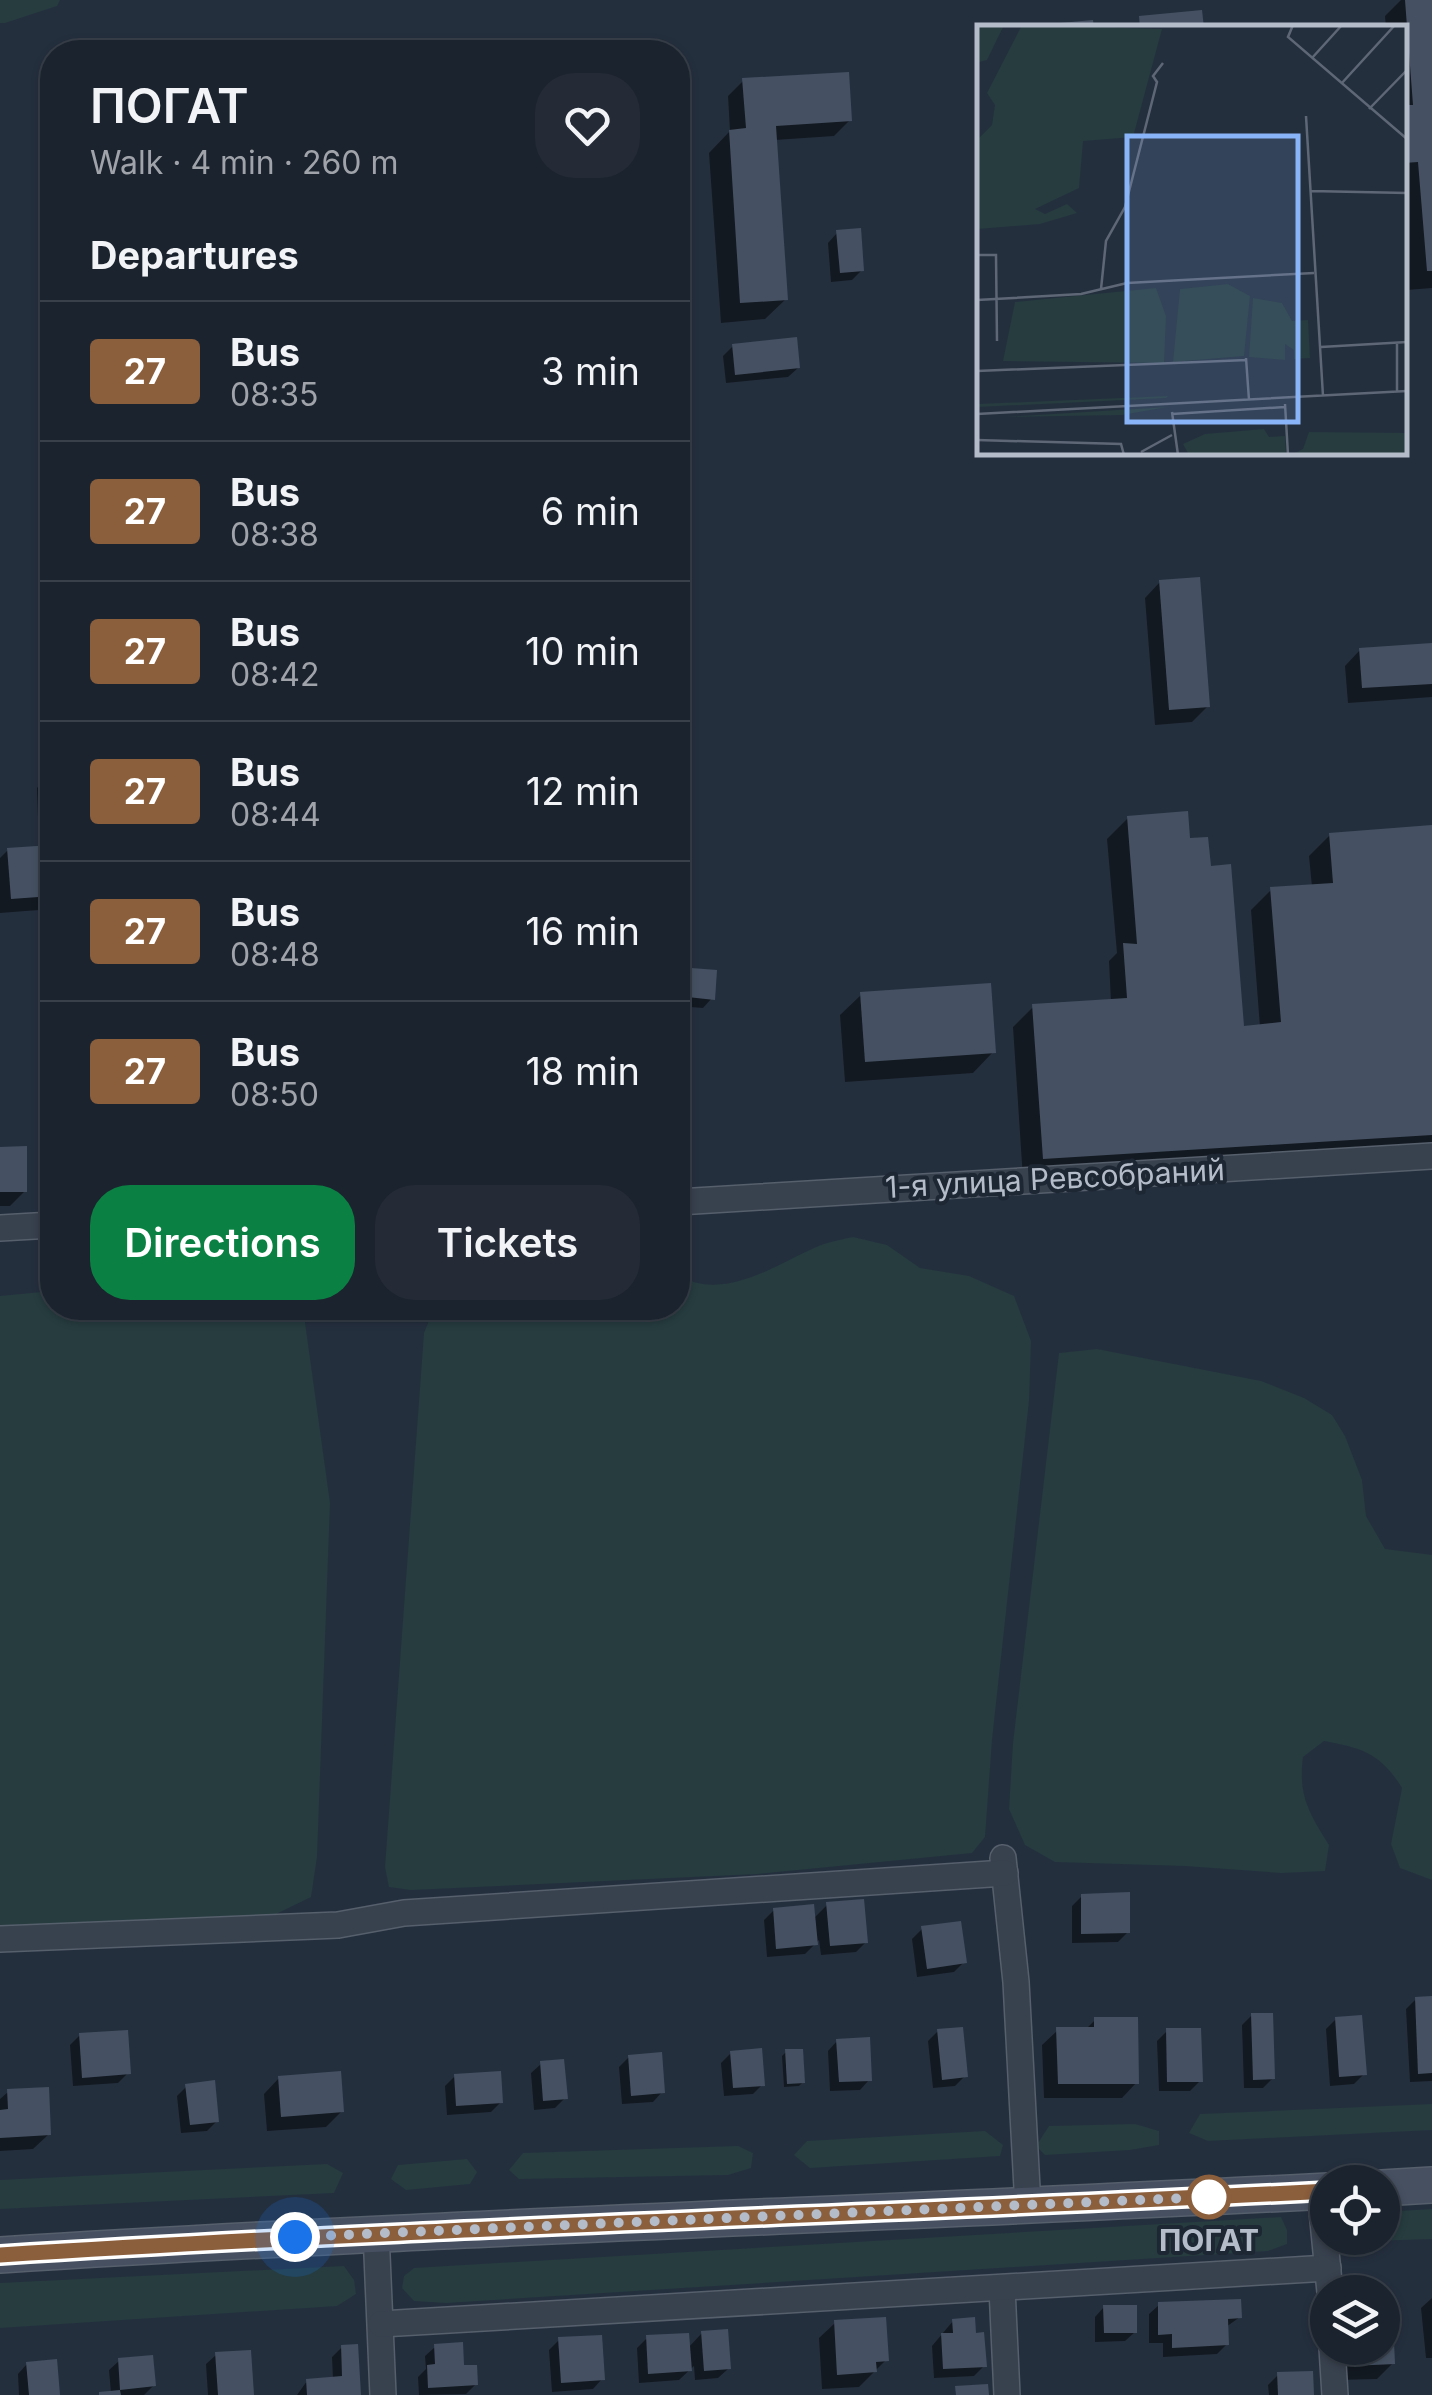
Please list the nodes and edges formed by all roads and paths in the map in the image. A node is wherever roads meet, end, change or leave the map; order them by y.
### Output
1 (1432, 1156) edge
2 (690, 1201) edge
3 (40, 1226) edge
4 (0, 1228) edge
5 (0, 1939) edge
6 (1432, 2185) edge
7 (1400, 2187) edge
8 (1310, 2192) edge
9 (1028, 2207) junction
10 (376, 2232) junction
11 (0, 2255) edge
12 (1310, 2280) edge
13 (1002, 2288) junction
14 (382, 2324) junction
15 (1333, 2365) edge
16 (383, 2395) edge
17 (1007, 2395) edge
18 (1335, 2395) edge

1 - 2 street, 1-я улица Ревсобраний
3 - 4 street
5 - 9 street
6 - 7 main road
8 - 9 main road
9 - 10 main road
10 - 11 main road
10 - 14 street
12 - 13 street
13 - 14 street
13 - 17 street
14 - 16 street
15 - 18 street

